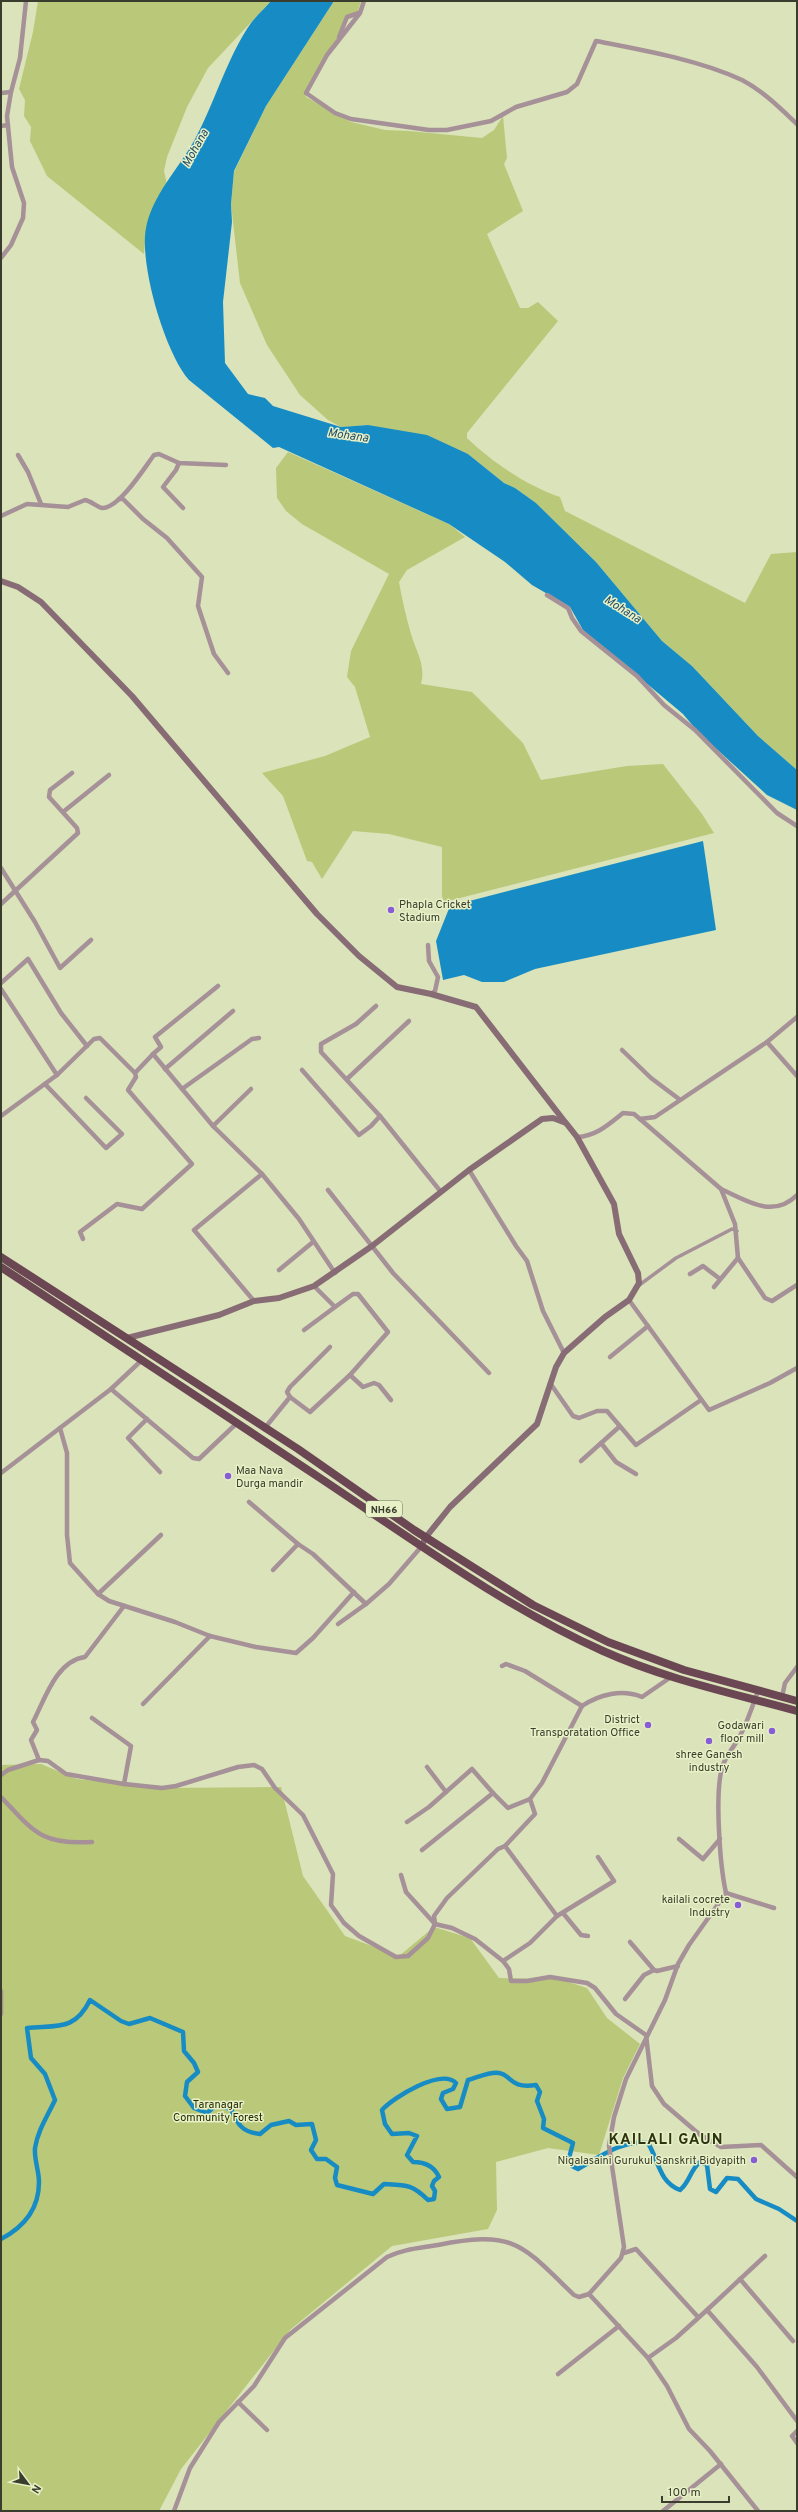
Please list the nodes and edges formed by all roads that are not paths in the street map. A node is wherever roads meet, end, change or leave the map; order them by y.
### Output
1 (26, 1) edge
2 (364, 1) edge
3 (360, 13) junction
4 (339, 39) junction
5 (11, 92) junction
6 (1, 93) edge
7 (797, 124) edge
8 (8, 125) junction
9 (1, 126) edge
10 (1, 258) edge
11 (18, 455) dead end
12 (179, 463) junction
13 (226, 465) dead end
14 (118, 499) junction
15 (42, 504) junction
16 (183, 508) dead end
17 (1, 516) edge
18 (1, 581) edge
19 (547, 595) dead end
20 (228, 673) dead end
21 (72, 773) dead end
22 (109, 775) dead end
23 (63, 812) junction
24 (797, 826) edge
25 (1, 868) edge
26 (17, 890) junction
27 (1, 904) edge
28 (91, 940) dead end
29 (428, 945) dead end
30 (1, 983) edge
31 (218, 986) dead end
32 (1, 989) edge
33 (431, 994) junction
34 (376, 1006) dead end
35 (233, 1011) dead end
36 (797, 1017) edge
37 (409, 1021) dead end
38 (259, 1038) dead end
39 (767, 1042) junction
40 (87, 1046) junction
41 (622, 1050) dead end
42 (153, 1054) junction
43 (165, 1069) junction
44 (302, 1070) dead end
45 (135, 1073) junction
46 (57, 1075) junction
47 (797, 1076) edge
48 (347, 1079) junction
49 (45, 1084) junction
50 (182, 1089) junction
51 (251, 1089) dead end
52 (86, 1098) dead end
53 (679, 1099) junction
54 (1, 1116) edge
55 (380, 1116) junction
56 (640, 1119) junction
57 (566, 1123) junction
58 (213, 1126) junction
59 (577, 1137) junction
60 (469, 1170) junction
61 (262, 1174) junction
62 (721, 1189) junction
63 (328, 1190) dead end
64 (441, 1192) junction
65 (797, 1195) edge
66 (737, 1231) junction
67 (83, 1239) dead end
68 (313, 1242) junction
69 (372, 1246) junction
70 (1, 1257) edge
71 (738, 1258) junction
72 (1, 1267) edge
73 (278, 1270) dead end
74 (335, 1273) junction
75 (690, 1274) dead end
76 (720, 1279) junction
77 (797, 1285) edge
78 (314, 1286) junction
79 (638, 1286) junction
80 (714, 1286) dead end
81 (629, 1300) junction
82 (254, 1301) junction
83 (335, 1307) junction
84 (648, 1326) junction
85 (304, 1330) dead end
86 (127, 1338) junction
87 (330, 1346) dead end
88 (564, 1353) junction
89 (610, 1357) dead end
90 (143, 1359) junction
91 (797, 1368) edge
92 (489, 1373) dead end
93 (350, 1375) junction
94 (550, 1383) junction
95 (111, 1389) junction
96 (290, 1397) junction
97 (391, 1400) dead end
98 (701, 1400) junction
99 (147, 1419) junction
100 (237, 1423) junction
101 (620, 1426) junction
102 (60, 1428) junction
103 (264, 1429) junction
104 (601, 1443) junction
105 (580, 1462) dead end
106 (1, 1472) edge
107 (160, 1472) dead end
108 (636, 1474) dead end
109 (249, 1502) dead end
110 (161, 1535) dead end
111 (426, 1537) junction
112 (298, 1544) junction
113 (421, 1547) junction
114 (273, 1570) dead end
115 (354, 1592) junction
116 (98, 1594) junction
117 (366, 1604) junction
118 (124, 1606) junction
119 (338, 1624) dead end
120 (210, 1636) junction
121 (502, 1666) dead end
122 (797, 1667) edge
123 (671, 1677) junction
124 (758, 1691) junction
125 (782, 1697) junction
126 (755, 1699) junction
127 (797, 1701) edge
128 (143, 1704) dead end
129 (582, 1706) junction
130 (797, 1711) edge
131 (92, 1718) dead end
132 (39, 1760) junction
133 (427, 1767) dead end
134 (1, 1775) edge
135 (124, 1784) junction
136 (446, 1792) junction
137 (493, 1793) junction
138 (1, 1797) edge
139 (530, 1799) junction
140 (407, 1822) dead end
141 (679, 1839) dead end
142 (720, 1839) junction
143 (92, 1842) dead end
144 (505, 1846) junction
145 (422, 1850) dead end
146 (598, 1857) dead end
147 (401, 1875) dead end
148 (726, 1892) junction
149 (774, 1908) dead end
150 (563, 1912) junction
151 (558, 1916) junction
152 (435, 1924) junction
153 (588, 1936) dead end
154 (630, 1942) dead end
155 (503, 1961) junction
156 (678, 1966) junction
157 (654, 1970) junction
158 (1, 1991) edge
159 (625, 1999) dead end
160 (1, 2014) edge
161 (646, 2036) junction
162 (797, 2177) edge
163 (624, 2253) junction
164 (765, 2256) dead end
165 (740, 2279) junction
166 (589, 2294) junction
167 (707, 2310) junction
168 (698, 2318) junction
169 (619, 2326) junction
170 (792, 2341) dead end
171 (648, 2358) junction
172 (558, 2374) dead end
173 (238, 2402) junction
174 (797, 2421) edge
175 (267, 2430) dead end
176 (797, 2431) edge
177 (797, 2443) edge
178 (721, 2464) junction
179 (174, 2511) edge
180 (663, 2511) edge
181 (758, 2511) edge

1 - 5 street
2 - 3 street
3 - 4 street
3 - 4 street
4 - 7 street
5 - 6 street
5 - 8 street
8 - 9 street
8 - 10 street
11 - 15 street
12 - 13 street
12 - 14 street
12 - 16 street
14 - 15 street
14 - 20 street
15 - 17 street
18 - 33 main road
19 - 24 street
21 - 23 street
22 - 23 street
23 - 26 street
25 - 26 street
26 - 27 street
26 - 28 street
29 - 33 street
30 - 40 street
31 - 42 street
32 - 46 street
33 - 57 main road
34 - 48 street
35 - 43 street
36 - 39 street
37 - 48 street
38 - 50 street
39 - 47 street
39 - 53 street
40 - 45 street
40 - 46 street
41 - 53 street
42 - 43 street
42 - 45 street
43 - 50 street
44 - 55 street
45 - 67 street
46 - 49 street
48 - 55 street
49 - 52 street
49 - 54 street
50 - 58 street
51 - 58 street
53 - 56 street
55 - 64 street
56 - 59 street
56 - 62 street
57 - 59 main road
57 - 60 main road
58 - 61 street
59 - 79 main road
60 - 64 main road
60 - 88 street
61 - 68 street
61 - 82 street
62 - 65 street
62 - 66 street
63 - 69 street
64 - 69 main road
66 - 71 street
66 - 79 street
68 - 73 street
68 - 74 street
69 - 74 main road
69 - 92 street
70 - 86 highway, NH66
71 - 76 street
71 - 77 street
72 - 90 highway, NH66
74 - 78 main road
75 - 76 street
76 - 80 street
78 - 82 main road
78 - 83 street
79 - 81 main road
81 - 84 street
81 - 88 main road
82 - 86 main road
83 - 85 street
83 - 93 street
84 - 89 street
84 - 98 street
86 - 103 highway, NH66
87 - 96 street
88 - 94 main road
90 - 95 street
90 - 100 highway, NH66
91 - 98 street
93 - 96 street
93 - 97 street
94 - 101 street
94 - 111 main road
95 - 99 street
95 - 102 street
96 - 103 street
98 - 101 street
99 - 100 street
99 - 107 street
100 - 113 highway, NH66
101 - 104 street
102 - 106 street
102 - 116 street
103 - 111 highway, NH66
104 - 105 street
104 - 108 street
109 - 112 street
110 - 116 street
111 - 113 main road
111 - 124 highway, NH66
112 - 114 street
112 - 115 street
113 - 117 street
113 - 123 highway, NH66
115 - 117 street
115 - 120 street
116 - 118 street
117 - 119 street
118 - 120 street
118 - 132 street
120 - 128 street
121 - 129 street
122 - 125 street
123 - 126 highway, NH66
123 - 129 street
124 - 125 highway, NH66
124 - 126 street
125 - 127 highway, NH66
126 - 130 highway, NH66
126 - 142 street
129 - 139 street
131 - 135 street
132 - 134 street
132 - 135 street
133 - 136 street
135 - 152 street
136 - 137 street
136 - 140 street
137 - 139 street
137 - 145 street
138 - 143 street
139 - 144 street
141 - 142 street
142 - 148 street
144 - 151 street
144 - 152 street
146 - 150 street
147 - 152 street
148 - 149 street
148 - 156 street
150 - 151 street
150 - 153 street
151 - 155 street
152 - 155 street
154 - 157 street
155 - 161 street
156 - 157 street
156 - 161 street
157 - 159 street
158 - 160 street
161 - 162 street
161 - 163 street
163 - 166 street
163 - 168 street
164 - 165 street
165 - 167 street
165 - 170 street
166 - 169 street
166 - 173 street
167 - 168 street
167 - 174 street
168 - 171 street
169 - 171 street
169 - 172 street
171 - 178 street
173 - 175 street
173 - 179 street
176 - 177 street
178 - 180 street
178 - 181 street

